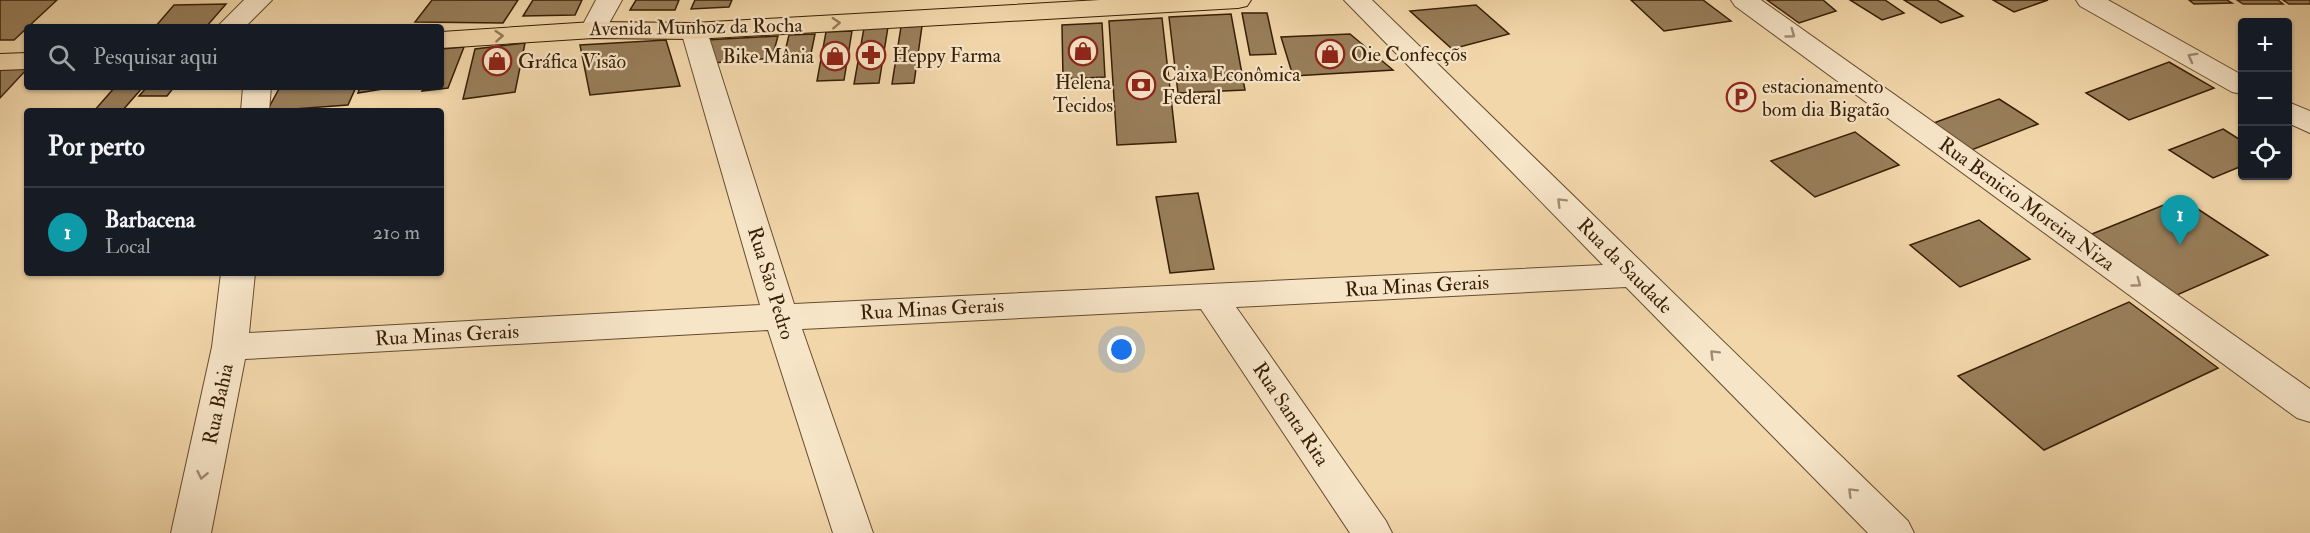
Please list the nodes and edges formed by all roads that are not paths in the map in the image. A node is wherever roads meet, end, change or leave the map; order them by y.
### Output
1 (258, 0) edge
2 (609, 0) edge
3 (1238, 0) edge
4 (1356, 0) edge
5 (1744, 0) edge
6 (2089, 0) edge
7 (1178, 2) edge
8 (233, 24) edge
9 (593, 30) junction
10 (694, 31) junction
11 (444, 40) edge
12 (24, 61) edge
13 (0, 62) edge
14 (2238, 84) edge
15 (257, 90) edge
16 (255, 108) edge
17 (2292, 113) edge
18 (2310, 124) edge
19 (1634, 275) junction
20 (237, 276) edge
21 (1210, 296) junction
22 (781, 317) junction
23 (230, 347) junction
24 (2310, 408) edge
25 (185, 531) edge
26 (853, 533) edge
27 (1372, 533) edge
28 (1894, 533) edge

1 - 8 street
2 - 9 street
3 - 7 main road, Avenida Munhoz da Rocha
19 -> 4 street, Rua da Saudade
5 -> 24 street, Rua Benicio Moreira Niza
14 -> 6 street
10 -> 7 main road, Avenida Munhoz da Rocha
9 - 10 main road, Avenida Munhoz da Rocha
11 -> 9 main road, Avenida Munhoz da Rocha
10 - 22 street, Rua São Pedro
12 - 13 main road
15 - 16 street
17 - 18 street
19 - 21 street, Rua Minas Gerais
28 -> 19 street, Rua da Saudade
20 - 23 street, Rua Bahia
21 - 22 street, Rua Minas Gerais
21 - 27 street, Rua Santa Rita
22 - 23 street, Rua Minas Gerais
22 - 26 street, Rua São Pedro
23 -> 25 street, Rua Bahia

